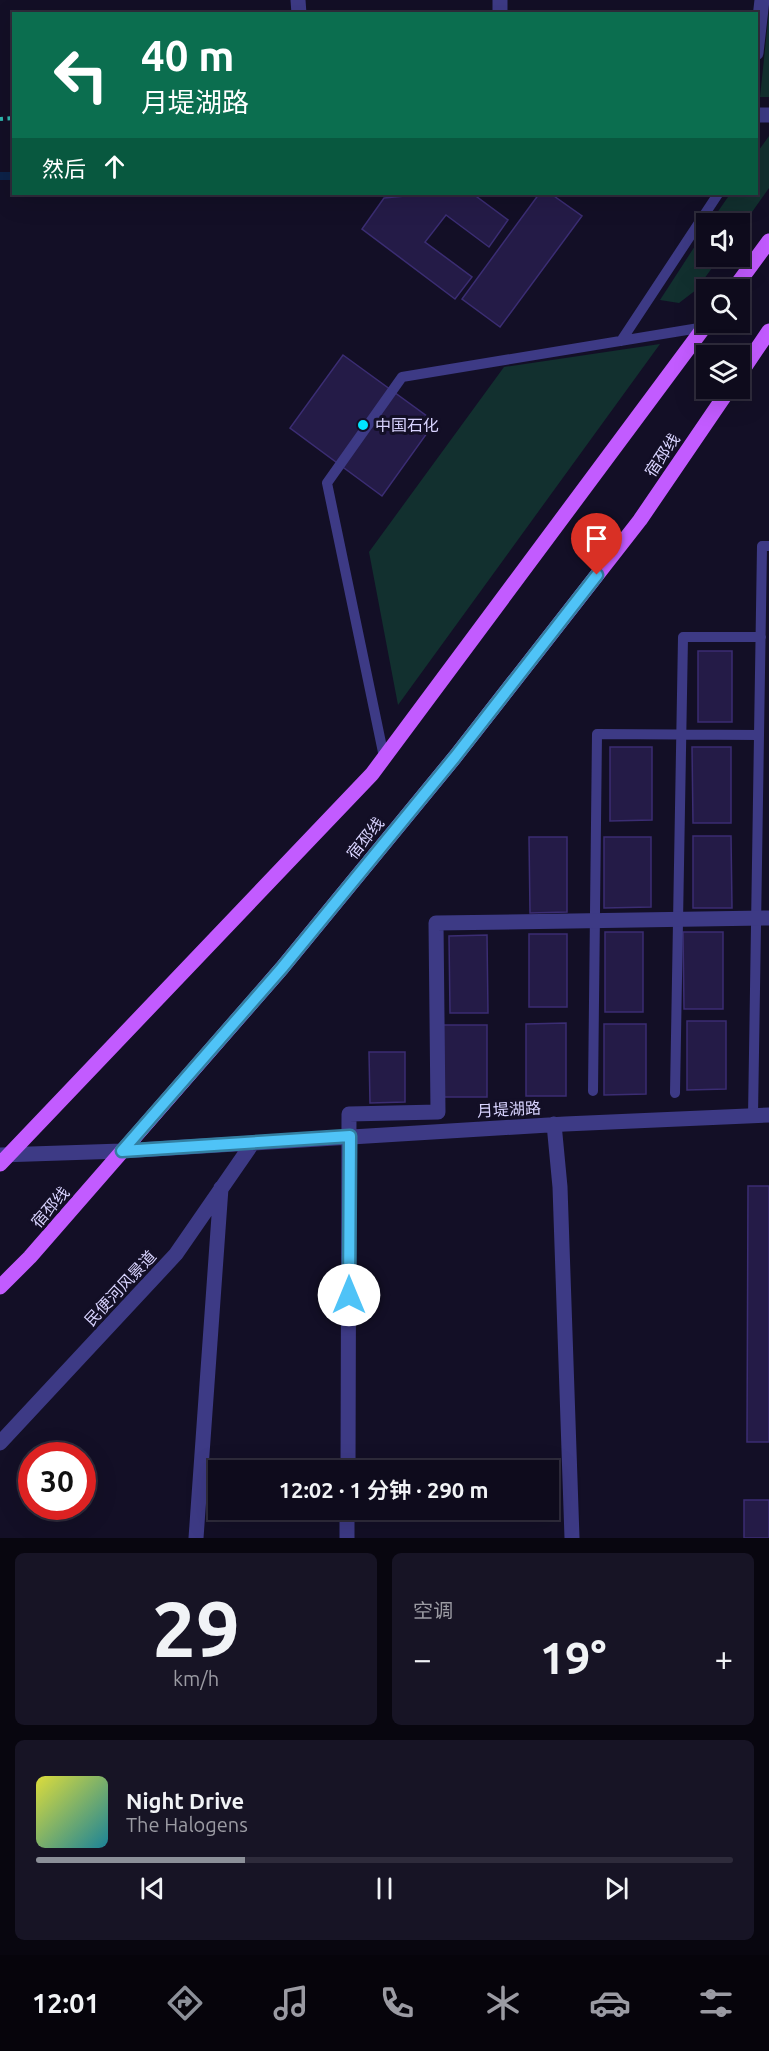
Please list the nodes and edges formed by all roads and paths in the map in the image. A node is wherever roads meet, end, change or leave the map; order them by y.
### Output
1 (762, 0) edge
2 (758, 35) edge
3 (717, 195) edge
4 (769, 241) edge
5 (741, 279) edge
6 (696, 327) edge
7 (769, 331) edge
8 (701, 333) edge
9 (621, 341) junction
10 (750, 359) edge
11 (722, 399) edge
12 (769, 546) edge
13 (761, 637) junction
14 (681, 735) junction
15 (759, 735) junction
16 (384, 757) junction
17 (763, 918) edge
18 (678, 920) junction
19 (595, 921) junction
20 (593, 1090) dead end
21 (675, 1093) dead end
22 (761, 1116) edge
23 (554, 1124) junction
24 (350, 1136) junction
25 (252, 1144) junction
26 (122, 1151) junction
27 (3, 1158) edge
28 (221, 1188) junction
29 (0, 1287) edge
30 (0, 1443) edge
31 (348, 1460) edge
32 (347, 1520) edge
33 (196, 1538) edge
34 (347, 1538) edge
35 (572, 1538) edge

1 - 2 street
3 - 9 lane
4 - 5 main road
6 - 9 lane
7 - 10 main road
8 - 16 main road
9 - 16 lane
11 - 26 main road, 宿邳线
12 - 13 lane
13 - 14 lane
13 - 15 lane
14 - 15 lane
14 - 18 lane
14 - 19 lane
15 - 17 lane
16 - 27 main road
17 - 18 street
17 - 22 lane
18 - 19 street
18 - 21 lane
19 - 20 lane
19 - 24 street
22 - 23 street, 月堤湖路
23 - 24 street, 月堤湖路
23 - 35 street
24 - 25 street, 月堤湖路
24 - 31 street
25 - 26 street, 月堤湖路
25 - 28 street, 民便河风景道
26 - 27 street, 月堤湖路
26 - 29 main road, 宿邳线
28 - 30 street, 民便河风景道
28 - 33 street
32 - 34 street

